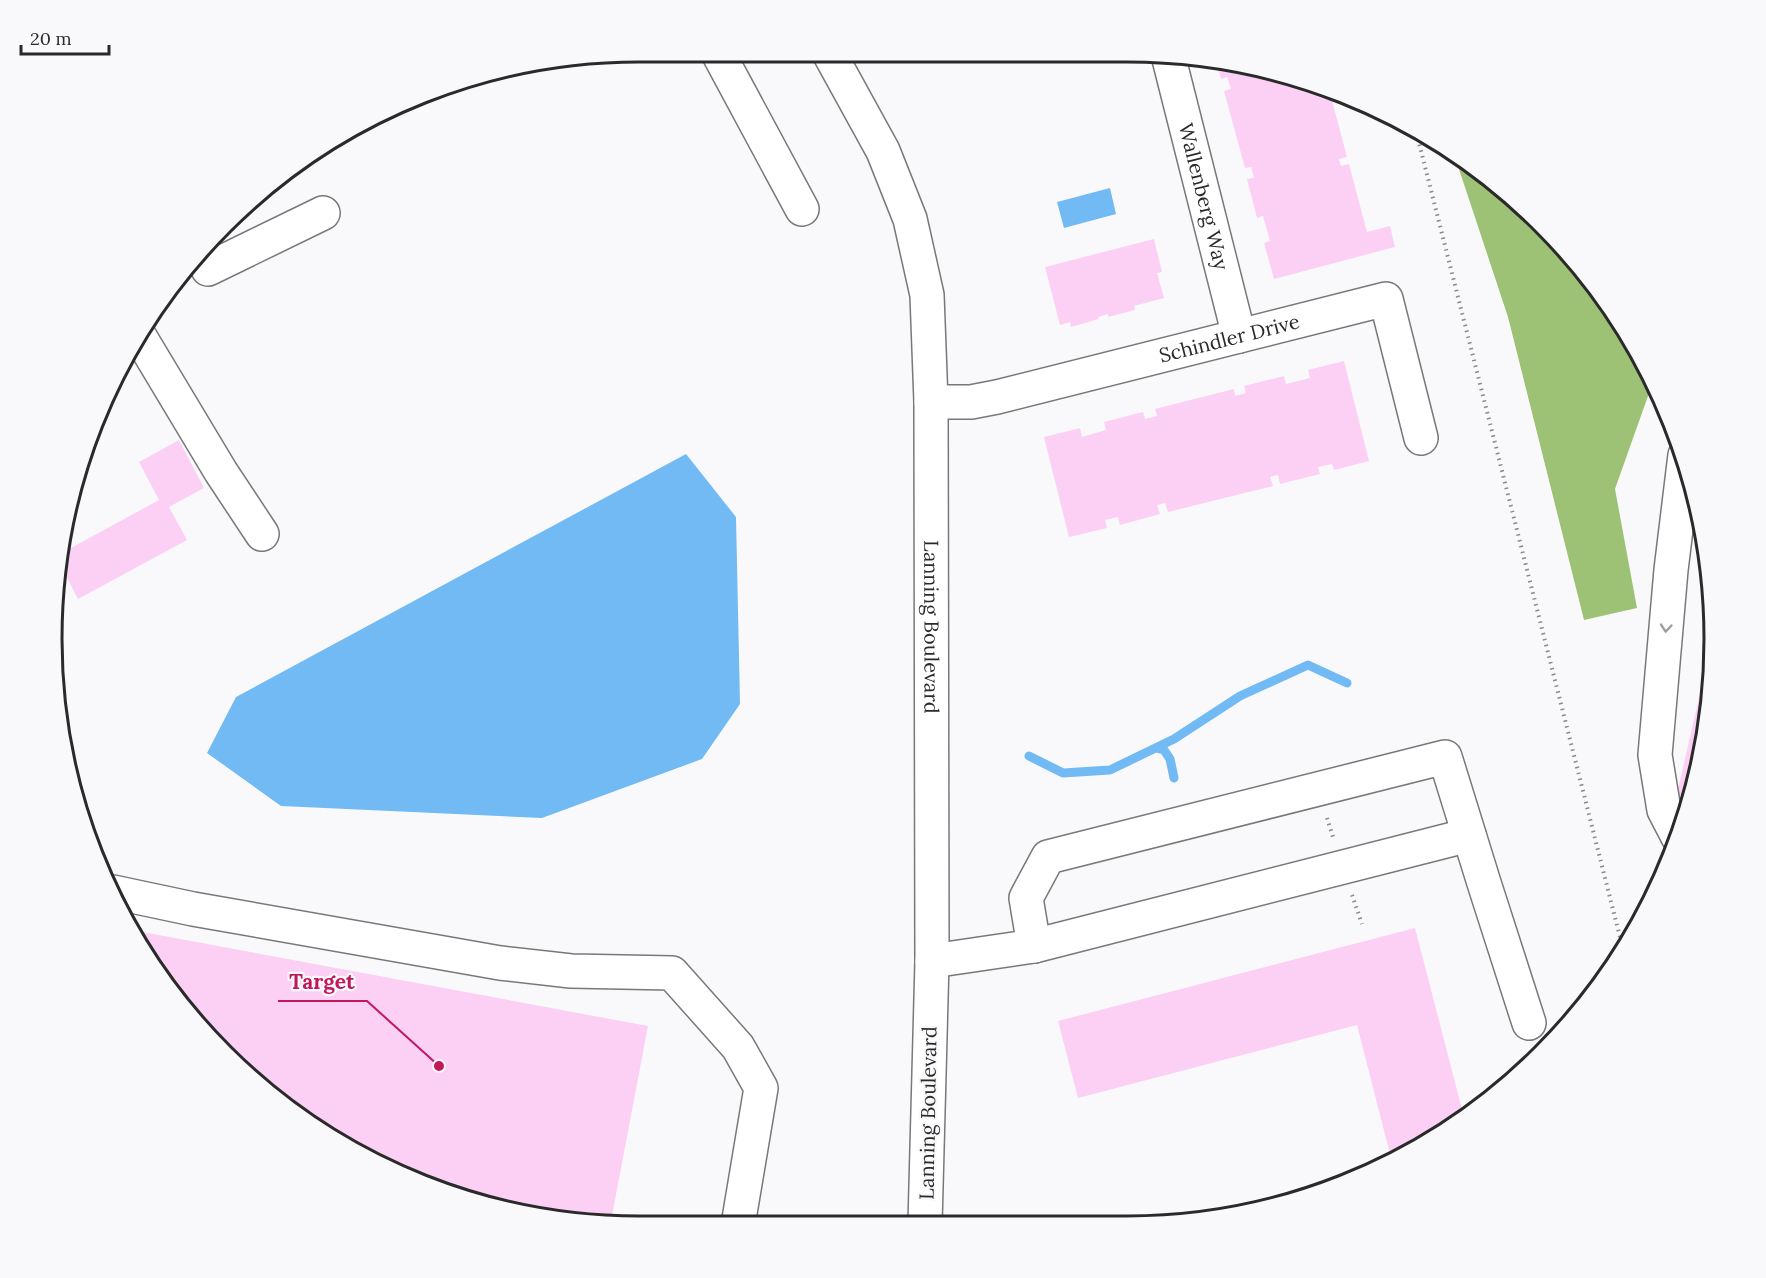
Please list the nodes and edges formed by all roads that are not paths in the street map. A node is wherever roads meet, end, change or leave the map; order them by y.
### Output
1 (723, 62) edge
2 (834, 62) edge
3 (1170, 63) edge
4 (802, 209) dead end
5 (323, 213) dead end
6 (203, 260) edge
7 (1239, 336) junction
8 (143, 343) edge
9 (931, 402) junction
10 (1421, 438) dead end
11 (1682, 480) edge
12 (262, 534) dead end
13 (1673, 827) edge
14 (1469, 835) junction
15 (121, 894) edge
16 (1034, 946) junction
17 (932, 961) junction
18 (1529, 1023) dead end
19 (739, 1216) edge
20 (926, 1216) edge

1 - 4 street
2 - 9 street, Lanning Boulevard
3 - 7 street, Wallenberg Way
5 - 6 street
7 - 9 street, Schindler Drive
7 - 10 street, Schindler Drive
8 - 12 street
9 - 17 street, Lanning Boulevard
11 -> 13 street
14 - 16 street
14 - 16 street
14 - 18 street
15 - 19 street
16 - 17 street
17 - 20 street, Lanning Boulevard

